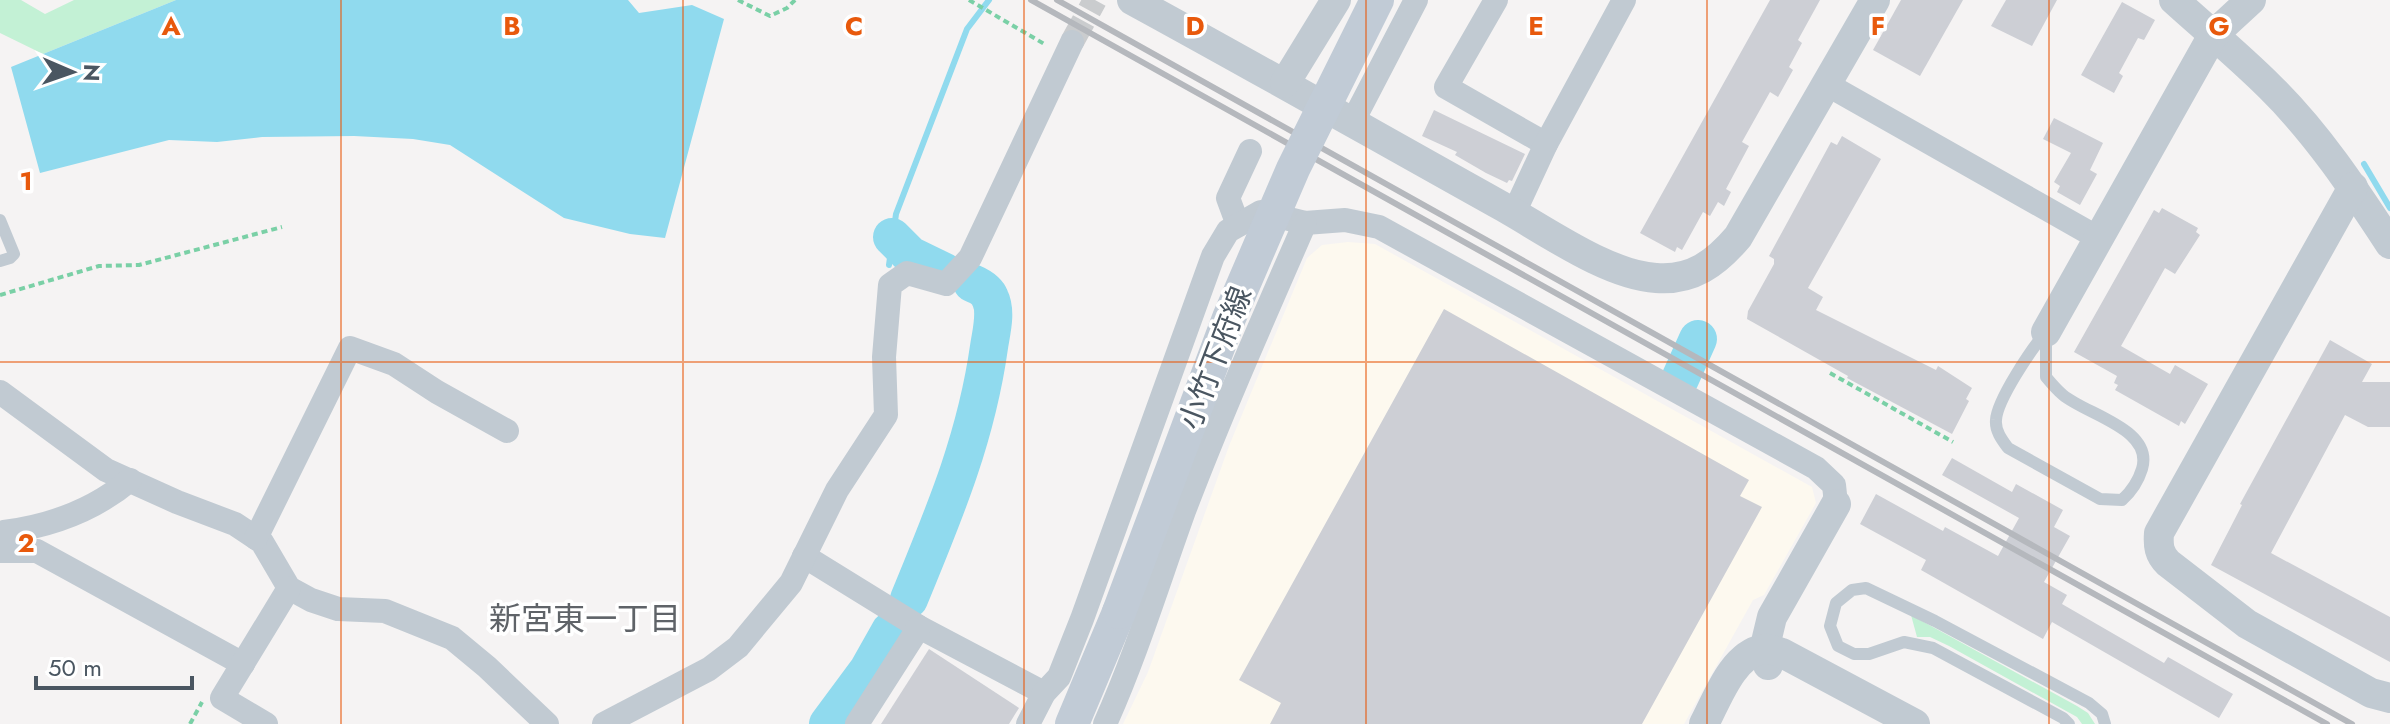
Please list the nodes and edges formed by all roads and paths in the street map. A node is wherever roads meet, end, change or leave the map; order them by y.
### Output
1 (738, 0) edge
2 (795, 0) edge
3 (969, 0) edge
4 (1132, 0) edge
5 (1336, 0) edge
6 (1377, 0) edge
7 (1416, 0) edge
8 (1496, 0) edge
9 (1624, 0) edge
10 (1875, 0) edge
11 (2174, 0) edge
12 (2251, 0) edge
13 (2213, 35) junction
14 (1069, 49) joint
15 (1285, 83) junction
16 (1828, 85) junction
17 (1352, 123) junction
18 (1546, 144) junction
19 (1250, 151) dead end
20 (2353, 187) junction
21 (1514, 213) junction
22 (0, 220) edge
23 (1305, 223) junction
24 (1238, 225) junction
25 (282, 227) dead end
26 (2100, 239) junction
27 (2390, 244) edge
28 (0, 261) edge
29 (0, 295) edge
30 (2046, 332) junction
31 (1830, 373) dead end
32 (0, 392) edge
33 (507, 431) dead end
34 (1953, 442) dead end
35 (130, 480) junction
36 (1836, 504) joint
37 (256, 538) junction
38 (0, 539) edge
39 (0, 551) edge
40 (804, 556) junction
41 (289, 588) junction
42 (919, 627) junction
43 (1767, 656) junction
44 (243, 664) junction
45 (1044, 693) junction
46 (2390, 698) edge
47 (266, 724) edge
48 (547, 724) edge
49 (604, 724) edge
50 (857, 724) edge
51 (1028, 724) edge
52 (1072, 724) edge
53 (1105, 724) edge
54 (1704, 724) edge
55 (1717, 724) edge
56 (1883, 724) edge
57 (1915, 724) edge
58 (2069, 724) edge
59 (2105, 724) edge

1 - 2 path
3 - 14 path
4 - 15 street
5 - 15 street
6 - 52 main road, 小竹下府線, bridge
7 - 17 street
8 - 18 street
9 - 18 street
10 - 16 street
11 - 13 street
12 - 13 street
13 - 20 street
13 - 26 street
14 - 40 street
15 - 17 street
16 - 21 street
16 - 26 street
17 - 21 street
18 - 21 street
19 - 24 street
20 - 27 street
20 - 46 street
22 - 28 lane
23 - 24 street
23 - 36 street
23 - 53 street
24 - 45 street
25 - 29 path
26 - 30 street
30 - 30 lane
31 - 34 path
32 - 35 street
33 - 37 street
35 - 37 street
35 - 38 street
36 - 43 street
37 - 41 street
39 - 44 street
40 - 42 street
40 - 49 street
41 - 44 street
41 - 48 street
42 - 45 street
42 - 50 street
43 - 54 street
43 - 55 street
43 - 56 street
43 - 57 street
44 - 47 street
45 - 51 street
58 - 59 lane

